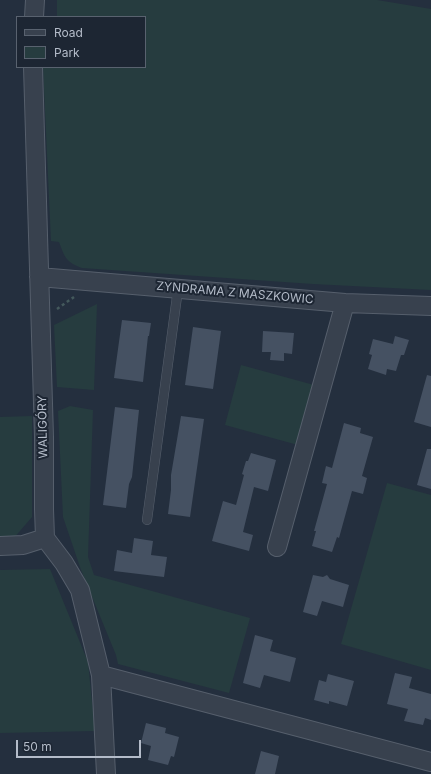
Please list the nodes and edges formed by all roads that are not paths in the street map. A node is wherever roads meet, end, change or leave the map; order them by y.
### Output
1 (33, 68) edge
2 (39, 277) junction
3 (178, 289) junction
4 (346, 303) junction
5 (431, 306) edge
6 (147, 520) dead end
7 (46, 538) junction
8 (0, 546) edge
9 (277, 547) dead end
10 (101, 675) junction
11 (431, 762) edge
12 (106, 774) edge

1 - 2 street, WALIGÓRY
2 - 3 street, ZYNDRAMA Z MASZKOWIC
2 - 7 street, WALIGÓRY
3 - 4 street, ZYNDRAMA Z MASZKOWIC
3 - 6 lane
4 - 5 street, ZYNDRAMA Z MASZKOWIC
4 - 9 street
7 - 8 street
7 - 10 street
10 - 11 street
10 - 12 street

